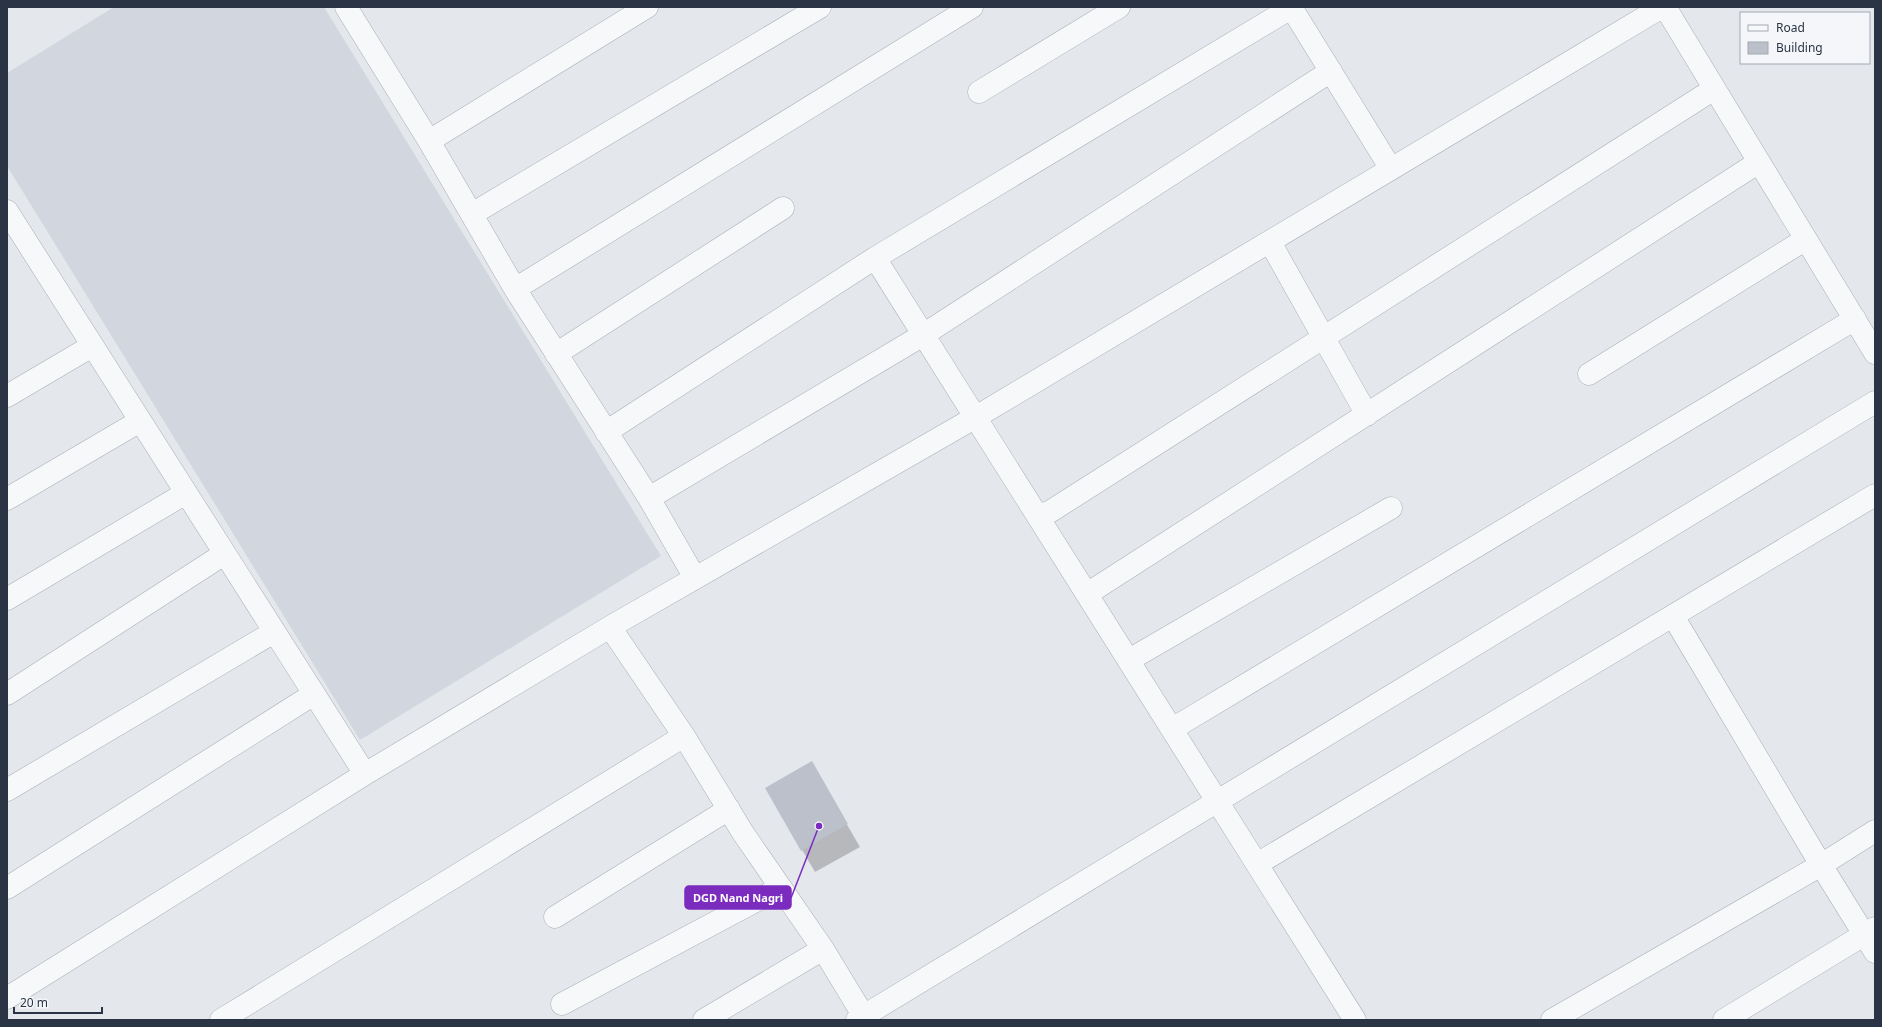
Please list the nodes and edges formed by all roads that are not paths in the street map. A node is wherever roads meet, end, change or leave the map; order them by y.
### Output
1 (346, 7) edge
2 (647, 7) edge
3 (820, 7) edge
4 (972, 7) edge
5 (1119, 7) edge
6 (1291, 7) edge
7 (1663, 7) edge
8 (1331, 71) junction
9 (1714, 89) junction
10 (979, 92) dead end
11 (429, 141) junction
12 (1759, 162) junction
13 (1391, 169) junction
14 (782, 208) dead end
15 (7, 211) edge
16 (472, 214) junction
17 (1806, 239) junction
18 (1270, 242) junction
19 (875, 258) junction
20 (515, 289) junction
21 (1855, 320) junction
22 (923, 335) junction
23 (1323, 339) junction
24 (92, 346) junction
25 (1875, 353) edge
26 (556, 354) junction
27 (1589, 374) dead end
28 (7, 396) edge
29 (1875, 402) edge
30 (1367, 415) junction
31 (976, 417) junction
32 (140, 421) junction
33 (606, 432) junction
34 (186, 493) junction
35 (1875, 495) edge
36 (649, 498) junction
37 (7, 499) edge
38 (1391, 508) dead end
39 (1038, 516) junction
40 (224, 554) junction
41 (695, 578) junction
42 (1087, 594) junction
43 (7, 599) edge
44 (1673, 616) junction
45 (610, 627) junction
46 (274, 632) junction
47 (1129, 660) junction
48 (7, 694) edge
49 (314, 694) junction
50 (1172, 729) junction
51 (684, 736) junction
52 (365, 774) junction
53 (7, 790) edge
54 (1218, 801) junction
55 (729, 809) junction
56 (1875, 831) edge
57 (1257, 864) junction
58 (1821, 865) junction
59 (7, 888) edge
60 (780, 888) junction
61 (556, 917) dead end
62 (1871, 938) edge
63 (823, 949) junction
64 (7, 998) edge
65 (562, 1004) dead end
66 (862, 1019) edge
67 (221, 1020) edge
68 (704, 1020) edge
69 (1356, 1020) edge
70 (1552, 1020) edge
71 (1724, 1020) edge

1 - 11 street
2 - 11 street
3 - 16 street
4 - 20 street
5 - 10 street
6 - 8 street
6 - 19 street
7 - 9 street
7 - 13 street
8 - 13 street
8 - 22 street
9 - 12 street
9 - 23 street
11 - 16 street
12 - 17 street
12 - 30 street
13 - 18 street
14 - 26 street
15 - 24 street
16 - 20 street
17 - 21 street
17 - 27 street
18 - 23 street
18 - 31 street
19 - 22 street
19 - 33 street
20 - 26 street
21 - 25 street
21 - 50 street
22 - 31 street
22 - 36 street
23 - 30 street
23 - 39 street
24 - 28 street
24 - 32 street
26 - 33 street
29 - 54 street
30 - 42 street
31 - 39 street
31 - 41 street
32 - 34 street
32 - 37 street
33 - 36 street
34 - 40 street
34 - 43 street
35 - 44 street
36 - 41 street
38 - 47 street
39 - 42 street
40 - 46 street
40 - 48 street
41 - 45 street
42 - 47 street
44 - 57 street
44 - 58 street
45 - 51 street
45 - 52 street
46 - 49 street
46 - 53 street
47 - 50 street
49 - 52 street
49 - 59 street
50 - 54 street
51 - 55 street
51 - 67 street
52 - 64 street
54 - 57 street
54 - 66 street
55 - 60 street
55 - 61 street
56 - 58 street
57 - 69 street
58 - 62 street
58 - 70 street
60 - 63 street
60 - 65 street
62 - 71 street
63 - 66 street
63 - 68 street

